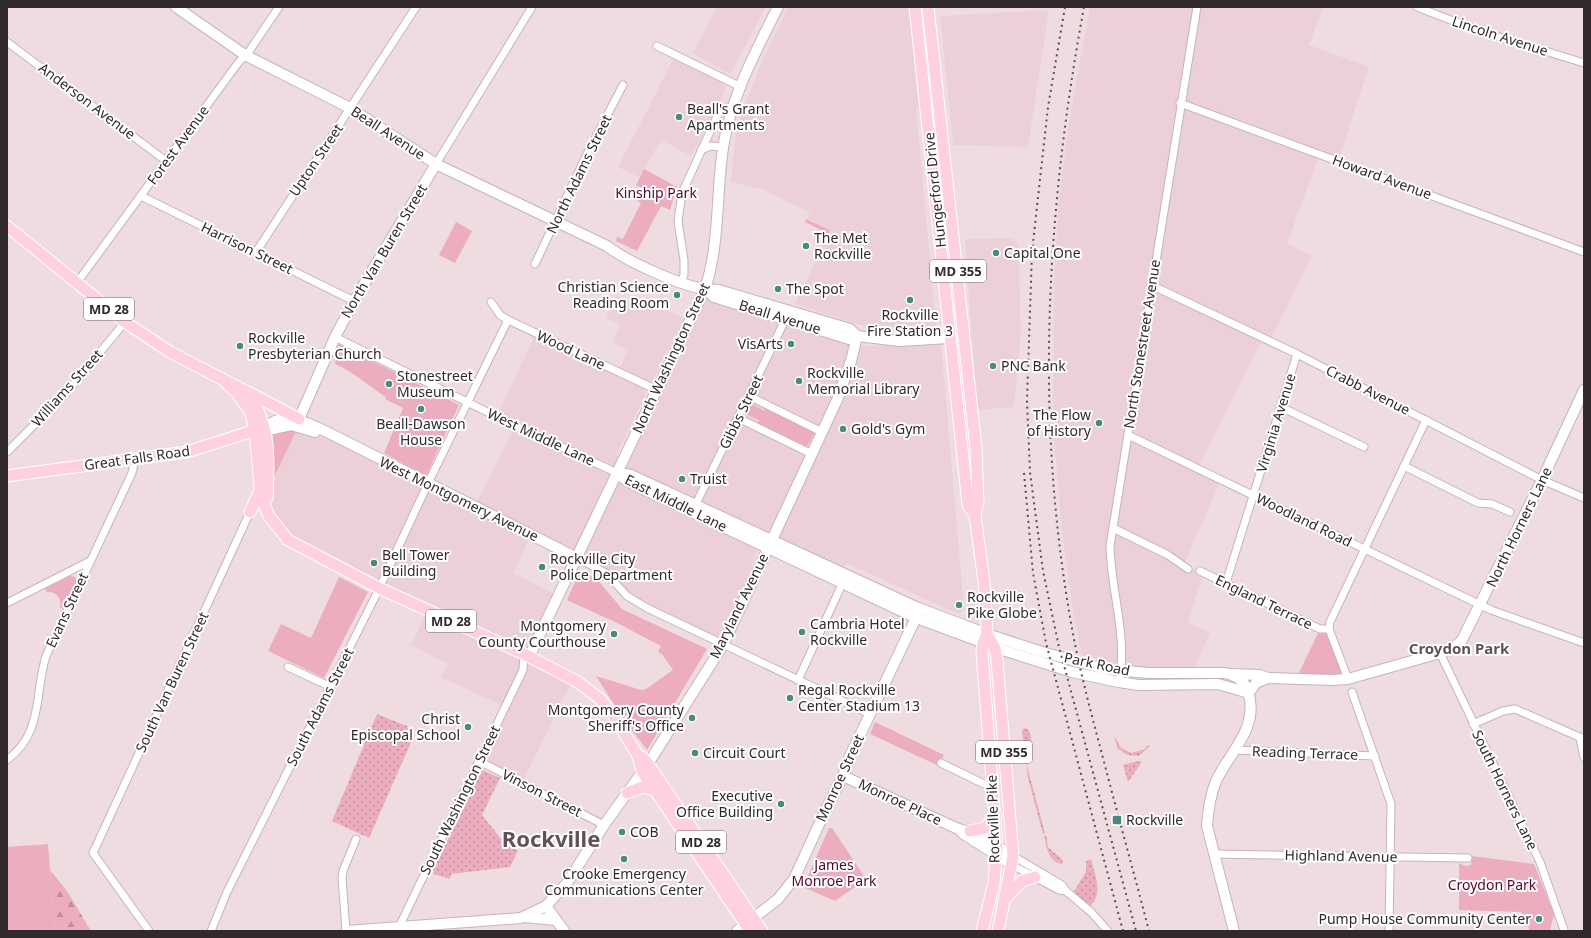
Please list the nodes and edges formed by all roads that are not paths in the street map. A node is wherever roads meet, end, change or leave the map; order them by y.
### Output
1 (176, 7) edge
2 (279, 7) edge
3 (416, 7) edge
4 (532, 7) edge
5 (778, 7) edge
6 (915, 7) edge
7 (924, 7) edge
8 (928, 7) edge
9 (1197, 7) edge
10 (1417, 7) edge
11 (930, 27) junction
12 (7, 42) edge
13 (657, 46) dead end
14 (245, 55) junction
15 (1584, 63) edge
16 (623, 85) dead end
17 (739, 86) junction
18 (1180, 103) junction
19 (732, 106) junction
20 (350, 108) junction
21 (723, 147) junction
22 (701, 150) junction
23 (166, 161) junction
24 (436, 164) junction
25 (141, 196) junction
26 (555, 221) junction
27 (7, 226) edge
28 (256, 252) junction
29 (1584, 252) edge
30 (535, 264) dead end
31 (680, 281) junction
32 (76, 284) junction
33 (1151, 284) junction
34 (705, 289) junction
35 (354, 301) junction
36 (491, 302) dead end
37 (788, 315) junction
38 (508, 320) junction
39 (125, 322) junction
40 (857, 336) junction
41 (335, 337) junction
42 (965, 337) junction
43 (951, 338) junction
44 (1296, 354) junction
45 (221, 378) junction
46 (657, 390) junction
47 (1584, 390) edge
48 (248, 392) junction
49 (749, 396) junction
50 (468, 402) junction
51 (1280, 407) junction
52 (738, 418) junction
53 (299, 420) junction
54 (1426, 420) junction
55 (260, 429) junction
56 (822, 432) junction
57 (1128, 435) junction
58 (341, 440) junction
59 (1364, 447) dead end
60 (7, 452) edge
61 (812, 454) junction
62 (135, 459) junction
63 (1404, 466) junction
64 (617, 473) junction
65 (7, 476) edge
66 (1542, 480) junction
67 (428, 483) junction
68 (260, 490) junction
69 (1254, 496) junction
70 (1584, 498) edge
71 (694, 508) junction
72 (250, 512) junction
73 (1510, 512) dead end
74 (268, 513) junction
75 (975, 515) junction
76 (1113, 528) junction
77 (769, 544) junction
78 (1364, 549) junction
79 (577, 558) junction
80 (90, 561) junction
81 (1188, 569) dead end
82 (1200, 571) dead end
83 (844, 579) junction
84 (1226, 583) junction
85 (379, 588) junction
86 (7, 603) edge
87 (1480, 605) junction
88 (915, 612) junction
89 (1329, 629) junction
90 (985, 639) junction
91 (1584, 643) edge
92 (723, 645) junction
93 (996, 648) junction
94 (1440, 653) junction
95 (529, 657) junction
96 (288, 666) dead end
97 (523, 670) junction
98 (1121, 672) junction
99 (1230, 674) junction
100 (1268, 678) junction
101 (1348, 679) junction
102 (798, 680) junction
103 (1119, 682) junction
104 (331, 687) junction
105 (1352, 692) dead end
106 (1249, 693) junction
107 (870, 714) junction
108 (1473, 724) junction
109 (1582, 738) edge
110 (1234, 750) junction
111 (1375, 756) junction
112 (1584, 758) edge
113 (7, 760) edge
114 (479, 761) junction
115 (941, 763) dead end
116 (645, 768) junction
117 (843, 776) junction
118 (993, 784) junction
119 (654, 790) junction
120 (626, 793) junction
121 (996, 815) junction
122 (604, 825) junction
123 (956, 828) junction
124 (970, 831) junction
125 (356, 840) dead end
126 (997, 851) junction
127 (1213, 854) junction
128 (1391, 858) junction
129 (1468, 858) dead end
130 (1012, 860) junction
131 (1035, 877) junction
132 (1066, 891) junction
133 (1004, 901) junction
134 (546, 906) junction
135 (524, 917) junction
136 (556, 920) junction
137 (747, 927) edge
138 (984, 928) edge
139 (398, 929) edge
140 (1564, 930) dead end
141 (149, 931) edge
142 (211, 931) edge
143 (346, 931) edge
144 (564, 931) edge
145 (762, 931) edge
146 (998, 931) edge
147 (1108, 931) edge
148 (1234, 931) edge
149 (1389, 931) edge

1 - 14 street, Beall Avenue
2 - 14 street, Forest Avenue
3 - 20 street, Upton Street
4 - 24 street, North Van Buren Street
5 - 17 street, North Washington Street
6 - 43 main road, Hungerford Drive / MD 355
7 - 11 main road
8 - 11 main road, Hungerford Drive / MD 355
9 - 18 street, North Stonestreet Avenue
10 - 15 street, Lincoln Avenue
11 - 42 main road, Hungerford Drive / MD 355
12 - 23 street, Anderson Avenue
13 - 17 street
14 - 20 street, Beall Avenue
14 - 23 street, Forest Avenue
16 - 26 street, North Adams Street
17 - 19 street, North Washington Street
18 - 29 street, Howard Avenue
18 - 33 street, North Stonestreet Avenue
19 - 21 street, North Washington Street
19 - 22 street, North Washington Street
20 - 24 street, Beall Avenue
20 - 28 street, Upton Street
21 - 22 street
21 - 34 street, North Washington Street
22 - 31 street, North Washington Street
23 - 25 street, Forest Avenue
24 - 26 street, Beall Avenue
24 - 35 street, North Van Buren Street
25 - 28 street, Harrison Street
25 - 32 street, Forest Avenue
26 - 30 street, North Adams Street
26 - 31 street, Beall Avenue
27 - 32 main road, MD 28
28 - 35 street, Harrison Street
31 - 34 street, Beall Avenue
32 - 39 main road, MD 28
33 - 44 street, Crabb Avenue
33 - 57 street, North Stonestreet Avenue
34 - 37 street, Beall Avenue
34 - 46 street, North Washington Street
35 - 41 street, North Van Buren Street
36 - 38 street, Wood Lane
37 - 40 street, Beall Avenue
37 - 49 street, Gibbs Street
38 - 46 street, Wood Lane
38 - 50 street
39 - 45 main road, MD 28
39 - 60 street, Williams Street
40 - 43 street, Beall Avenue
40 - 56 street, Maryland Avenue
41 - 50 street, West Middle Lane
41 - 53 street, North Van Buren Street
42 - 43 street, Beall Avenue
42 - 75 main road, Hungerford Drive / MD 355
43 - 75 main road, Hungerford Drive / MD 355
44 - 51 street, Virginia Avenue
44 - 54 street, Crabb Avenue
45 - 48 main road, MD 28
45 - 55 main road, MD 28
46 - 64 street, North Washington Street
47 - 66 street, North Horners Lane
48 - 53 main road
48 - 55 main road, MD 28
49 - 52 street, Gibbs Street
49 - 56 street
50 - 64 street, West Middle Lane
50 - 67 street
51 - 59 street
51 - 69 street, Virginia Avenue
52 - 61 street
52 - 71 street, Gibbs Street
53 - 55 street, West Montgomery Avenue
53 - 58 street, West Montgomery Avenue
54 - 63 street
54 - 66 street, Crabb Avenue
55 - 58 street, West Montgomery Avenue
55 - 62 main road, Great Falls Road
55 - 68 main road, MD 28
55 - 74 main road, MD 28
56 - 61 street, Maryland Avenue
57 - 69 street, Woodland Road
57 - 76 street, North Stonestreet Avenue
58 - 67 street, West Montgomery Avenue
61 - 77 street, Maryland Avenue
62 - 65 main road, Great Falls Road
62 - 80 street, Evans Street
63 - 73 street
63 - 78 street
64 - 71 street, East Middle Lane
64 - 79 street, North Washington Street
66 - 70 street, Crabb Avenue
66 - 87 street, North Horners Lane
67 - 79 street, West Montgomery Avenue
67 - 85 street, South Adams Street
68 - 72 main road
68 - 74 main road, MD 28
69 - 78 street, Woodland Road
69 - 84 street, Virginia Avenue
71 - 77 street, East Middle Lane
72 - 74 main road
72 - 141 street, South Van Buren Street
74 - 85 main road, MD 28
75 - 90 main road, Hungerford Drive / MD 355
76 - 81 street
76 - 98 street, North Stonestreet Avenue
77 - 83 street, East Middle Lane
77 - 92 street, Maryland Avenue
78 - 87 street, Woodland Road
78 - 89 street
79 - 92 street
79 - 95 street, South Washington Street
80 - 86 street
80 - 113 street, Evans Street
82 - 84 street, England Terrace
83 - 88 street, East Middle Lane
83 - 102 street
84 - 89 street, England Terrace
85 - 95 main road, MD 28
85 - 104 street, South Adams Street
87 - 91 street, Woodland Road
87 - 94 street, North Horners Lane
88 - 90 street, East Middle Lane
88 - 107 street, Monroe Street
89 - 101 street
90 - 93 main road, Hungerford Drive / MD 355
90 - 98 street, Park Road
90 - 118 main road, Rockville Pike / MD 355
92 - 102 street
92 - 116 street, Maryland Avenue
93 - 103 street, Park Road
93 - 130 main road, Rockville Pike / MD 355
94 - 101 street
94 - 108 street, South Horners Lane
95 - 97 street, South Washington Street
95 - 97 street, South Washington Street
95 - 116 main road, MD 28
96 - 104 street
97 - 114 street, South Washington Street
98 - 99 street, Park Road
98 - 103 street, North Stonestreet Avenue
99 - 100 street, Park Road
99 - 106 street
100 - 101 street
100 - 106 street
102 - 107 street
103 - 106 street, Park Road
104 - 142 street, South Adams Street
105 - 111 street
106 - 110 street
107 - 117 street, Monroe Street
108 - 109 street
108 - 140 street, South Horners Lane
109 - 112 street
110 - 111 street, Reading Terrace
110 - 127 street
111 - 128 street
114 - 122 street, Vinson Street
114 - 139 street, South Washington Street
115 - 118 street
116 - 119 main road, MD 28
116 - 120 street, Maryland Avenue
116 - 137 main road, MD 28
117 - 123 street, Monroe Place
117 - 137 street, Monroe Street
118 - 121 main road, Rockville Pike / MD 355
119 - 120 main road
119 - 137 main road, MD 28
120 - 122 street, Maryland Avenue
121 - 124 main road
121 - 126 main road, Rockville Pike / MD 355
122 - 134 street, Maryland Avenue
123 - 124 street, Monroe Place
123 - 126 street, Monroe Place
124 - 126 street, Monroe Place
125 - 143 street
126 - 130 street
126 - 138 main road, Rockville Pike / MD 355
127 - 128 street, Highland Avenue
127 - 148 street
128 - 129 street, Highland Avenue
128 - 149 street
130 - 131 street
130 - 132 street
130 - 133 main road, Rockville Pike / MD 355
131 - 132 street
131 - 133 main road
132 - 147 street
133 - 146 main road, Rockville Pike / MD 355
134 - 135 street, Maryland Avenue
134 - 136 street
135 - 136 street
135 - 139 street, Maryland Avenue
136 - 144 street
137 - 145 main road, MD 28
139 - 143 street, Maryland Avenue

